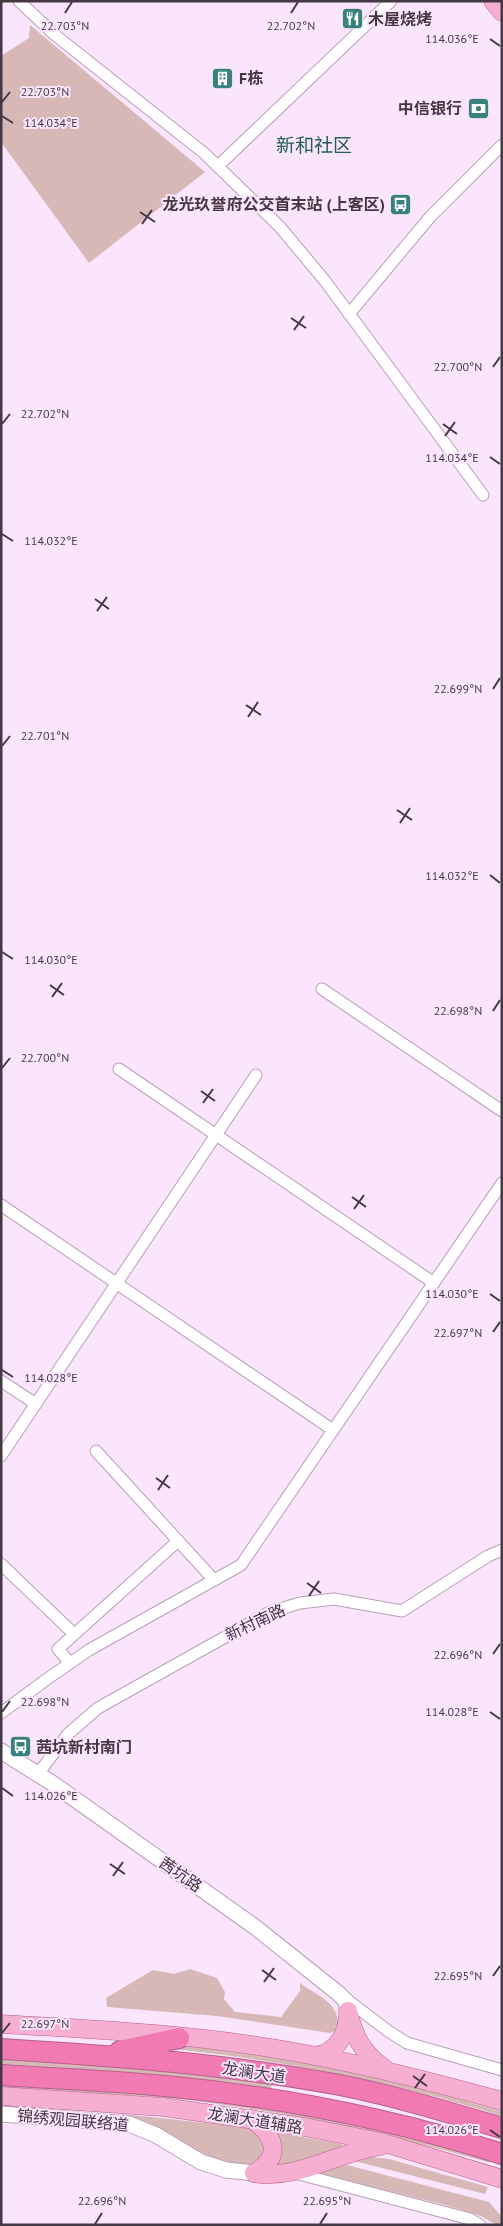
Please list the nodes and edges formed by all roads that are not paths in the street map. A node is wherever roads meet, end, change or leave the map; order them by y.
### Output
1 (19, 1) edge
2 (391, 1) edge
3 (493, 1) edge
4 (502, 12) edge
5 (502, 145) edge
6 (218, 166) junction
7 (349, 314) junction
8 (483, 495) dead end
9 (322, 989) dead end
10 (119, 1069) dead end
11 (256, 1075) dead end
12 (502, 1111) edge
13 (216, 1134) junction
14 (502, 1183) edge
15 (1, 1205) edge
16 (434, 1283) junction
17 (116, 1284) junction
18 (1, 1380) edge
19 (36, 1404) junction
20 (333, 1430) junction
21 (96, 1451) dead end
22 (1, 1456) edge
23 (178, 1541) junction
24 (502, 1550) edge
25 (1, 1564) edge
26 (214, 1580) junction
27 (74, 1634) junction
28 (70, 1663) junction
29 (1, 1713) edge
30 (1, 1751) edge
31 (38, 1774) junction
32 (339, 1994) junction
33 (348, 2011) junction
34 (1, 2024) edge
35 (179, 2038) junction
36 (1, 2049) edge
37 (103, 2055) junction
38 (316, 2056) junction
39 (502, 2070) edge
40 (395, 2072) junction
41 (1, 2075) edge
42 (1, 2096) edge
43 (501, 2101) edge
44 (1, 2114) edge
45 (252, 2119) junction
46 (502, 2128) edge
47 (389, 2145) junction
48 (502, 2154) edge
49 (502, 2166) edge
50 (290, 2172) junction
51 (480, 2172) junction
52 (254, 2173) junction
53 (502, 2179) edge
54 (502, 2188) edge
55 (480, 2225) edge

1 - 6 street
2 - 6 street
3 - 4 main road
5 - 7 street
6 - 7 street
7 - 8 street
9 - 12 street
10 - 13 street
11 - 13 street
13 - 16 street
13 - 17 street
14 - 16 street
15 - 17 street
16 - 20 street
17 - 19 street
17 - 20 street
18 - 19 street
19 - 22 street
20 - 26 street
21 - 23 street
23 - 26 street
23 - 27 street
24 - 31 street, 新村南路
25 - 27 street
26 - 28 street
27 - 28 street
28 - 29 street
30 - 31 street, 茜坑路
31 - 32 street, 茜坑路
32 - 33 street, 茜坑路
32 - 39 street
33 - 38 main road
33 - 40 main road
34 - 35 main road
35 - 37 highway
35 - 38 main road
36 - 37 highway, 龙澜大道
37 - 46 highway, 龙澜大道
38 - 40 main road
40 - 43 main road
41 - 48 highway, 龙澜大道
42 - 45 main road, 龙澜大道辅路
44 - 52 street, 锦绣观园联络道
45 - 47 main road, 龙澜大道辅路
45 - 52 main road
47 - 50 main road
47 - 51 main road, 龙澜大道辅路
49 - 51 main road
50 - 52 main road
50 - 55 street
51 - 53 main road, 龙澜大道辅路
51 - 54 main road

